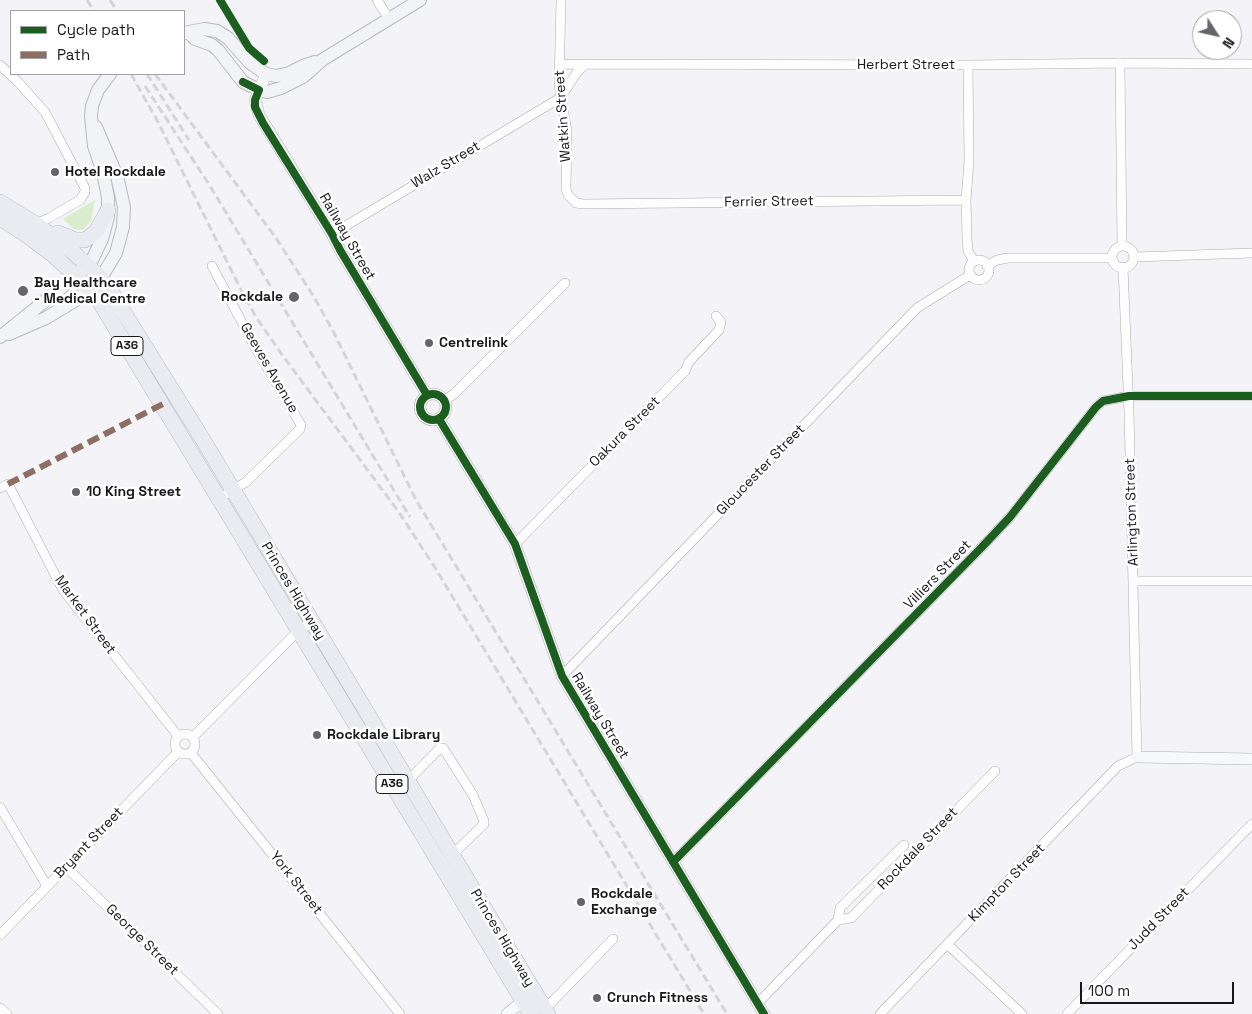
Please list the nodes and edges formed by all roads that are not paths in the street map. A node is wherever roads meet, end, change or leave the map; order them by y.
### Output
1 (377, 0) edge
2 (420, 0) edge
3 (561, 0) edge
4 (389, 19) junction
5 (186, 33) edge
6 (322, 60) junction
7 (1120, 63) junction
8 (559, 64) junction
9 (586, 64) junction
10 (1252, 64) edge
11 (0, 65) edge
12 (968, 65) junction
13 (10, 74) edge
14 (266, 74) junction
15 (11, 75) edge
16 (109, 75) edge
17 (259, 90) junction
18 (560, 98) junction
19 (91, 116) junction
20 (966, 200) junction
21 (572, 201) joint
22 (0, 202) edge
23 (108, 210) junction
24 (0, 218) edge
25 (36, 224) junction
26 (332, 234) junction
27 (1122, 246) junction
28 (1252, 253) edge
29 (1134, 257) junction
30 (1112, 258) junction
31 (974, 261) junction
32 (88, 265) junction
33 (212, 266) dead end
34 (988, 266) junction
35 (1123, 267) junction
36 (970, 275) junction
37 (76, 276) junction
38 (101, 278) junction
39 (565, 282) dead end
40 (90, 289) junction
41 (716, 316) dead end
42 (427, 395) junction
43 (1129, 396) junction
44 (1252, 396) edge
45 (445, 400) junction
46 (439, 419) junction
47 (4, 486) edge
48 (233, 490) junction
49 (220, 498) junction
50 (515, 544) junction
51 (1134, 581) junction
52 (1252, 581) edge
53 (306, 625) junction
54 (562, 676) junction
55 (178, 736) junction
56 (193, 737) junction
57 (178, 752) junction
58 (191, 753) junction
59 (1137, 757) junction
60 (1252, 758) edge
61 (995, 771) dead end
62 (402, 786) junction
63 (0, 807) edge
64 (1252, 824) edge
65 (904, 844) dead end
66 (446, 859) junction
67 (673, 862) junction
68 (66, 867) junction
69 (47, 886) junction
70 (838, 920) junction
71 (0, 935) edge
72 (613, 939) dead end
73 (947, 944) junction
74 (529, 996) junction
75 (758, 1003) junction
76 (0, 1008) edge
77 (541, 1012) edge
78 (7, 1014) edge
79 (218, 1014) edge
80 (400, 1014) edge
81 (507, 1014) edge
82 (764, 1014) edge
83 (880, 1014) edge
84 (1022, 1014) edge
85 (1067, 1014) edge

1 - 4 street
2 - 4 main road
3 - 8 street, Watkin Street
4 - 6 main road
5 - 14 main road
5 - 17 main road
6 - 14 main road
6 - 17 main road
7 - 10 street, Herbert Street
7 - 12 street, Herbert Street
7 - 27 street
8 - 9 street, Herbert Street
8 - 18 street, Watkin Street
9 - 12 street, Herbert Street
9 - 18 street
11 - 13 street
12 - 20 street
14 - 17 street
15 - 25 street
16 - 19 main road
17 - 26 street, Railway Street
18 - 21 street, Watkin Street
18 - 26 street, Walz Street
19 - 23 main road
19 - 38 main road
20 - 21 street, Ferrier Street
20 - 31 street
22 - 25 highway, Princes Highway / A36
23 - 25 highway
23 - 32 main road
24 - 37 highway, Princes Highway / A36
25 - 32 highway, Princes Highway / A36
26 - 42 street, Railway Street
27 - 29 street
27 - 30 street
28 - 29 street
29 - 35 street
30 - 34 street
30 - 35 street
31 - 34 street
31 - 36 street
32 - 37 main road
32 - 38 highway, Princes Highway / A36
33 - 48 street, Geeves Avenue
34 - 36 street
35 - 43 street, Arlington Street
36 - 54 street, Gloucester Street
37 - 40 highway, Princes Highway / A36
37 - 40 main road
38 - 40 main road
38 - 48 highway, Princes Highway / A36
39 - 45 street
40 - 49 highway, Princes Highway / A36
41 - 50 street, Oakura Street
42 - 45 street
42 - 46 street
43 - 44 street, Villiers Street
43 - 51 street, Arlington Street
43 - 67 street, Villiers Street
45 - 46 street
46 - 50 street, Railway Street
47 - 55 street, Market Street
48 - 49 street, Geeves Avenue
48 - 53 highway, Princes Highway / A36
49 - 53 highway, Princes Highway / A36
50 - 54 street, Railway Street
51 - 52 street
51 - 59 street, Arlington Street
53 - 56 street
53 - 62 highway, Princes Highway / A36
54 - 67 street, Railway Street
55 - 56 street
55 - 57 street
56 - 58 street
57 - 58 street
57 - 68 street, Bryant Street
58 - 80 street, York Street
59 - 60 street
59 - 73 street, Kimpton Street
61 - 70 street, Rockdale Street
62 - 66 highway, Princes Highway / A36
62 - 66 street
63 - 69 street
64 - 85 street, Judd Street
65 - 70 street, Rockdale Street
66 - 74 highway, Princes Highway / A36
67 - 75 street, Railway Street
68 - 69 street, Bryant Street
68 - 79 street, George Street
69 - 71 street, Bryant Street
70 - 75 street, Rockdale Street
72 - 77 street
73 - 83 street, Kimpton Street
73 - 84 street
74 - 77 highway, Princes Highway / A36
74 - 81 street
75 - 82 street, Railway Street
76 - 78 street

